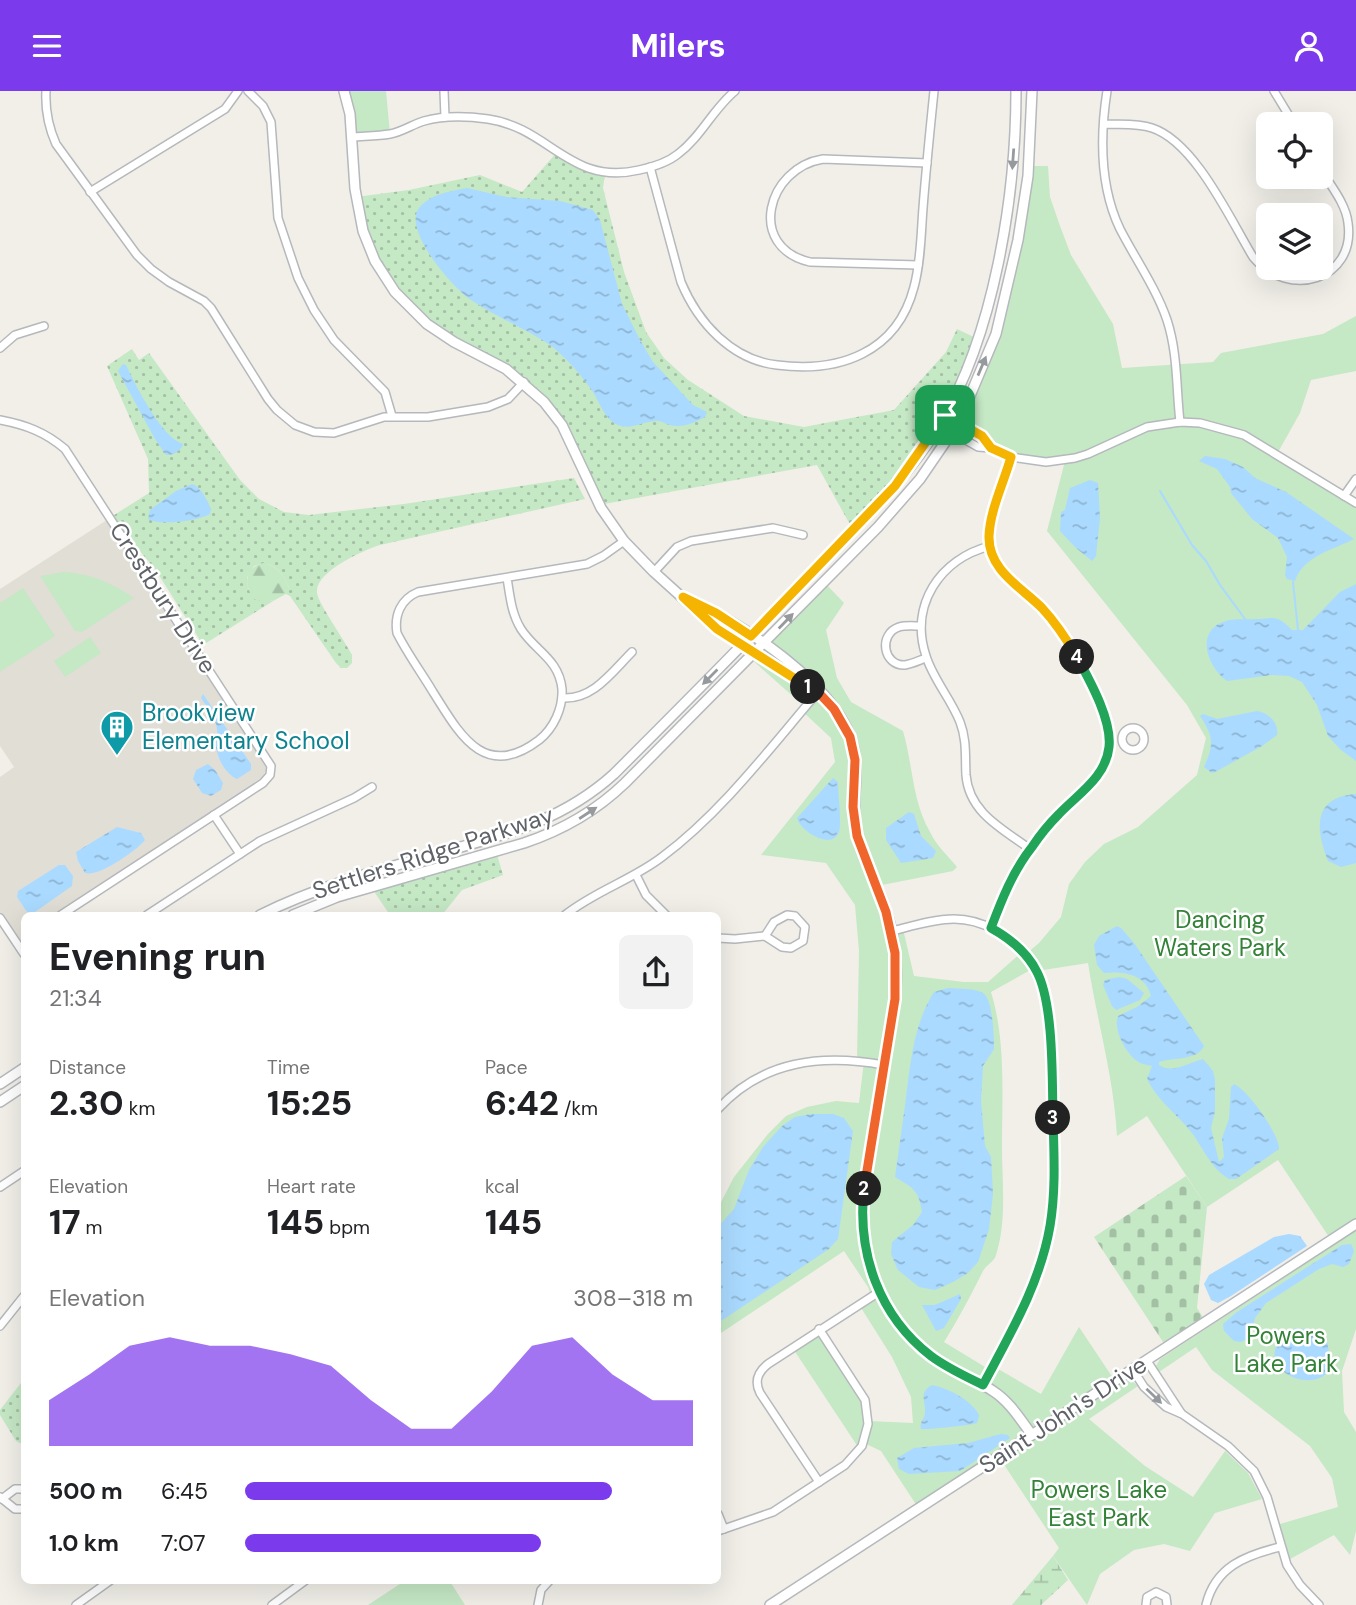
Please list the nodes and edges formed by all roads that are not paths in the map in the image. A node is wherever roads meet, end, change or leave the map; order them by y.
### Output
1 (46, 91) edge
2 (237, 91) edge
3 (248, 91) edge
4 (344, 91) edge
5 (444, 91) edge
6 (735, 91) edge
7 (934, 91) edge
8 (1016, 91) edge
9 (1032, 91) edge
10 (1107, 91) edge
11 (1274, 91) edge
12 (1287, 112) edge
13 (445, 117) junction
14 (1104, 124) junction
15 (352, 137) junction
16 (927, 163) junction
17 (650, 167) junction
18 (1333, 189) edge
19 (90, 192) junction
20 (918, 265) junction
21 (44, 326) dead end
22 (0, 348) edge
23 (524, 382) junction
24 (945, 415) junction
25 (392, 416) junction
26 (0, 420) edge
27 (959, 422) junction
28 (1180, 422) junction
29 (939, 425) junction
30 (952, 433) junction
31 (991, 448) junction
32 (1011, 457) junction
33 (1356, 479) edge
34 (1344, 496) junction
35 (1356, 503) edge
36 (803, 535) dead end
37 (624, 541) junction
38 (990, 546) junction
39 (654, 572) junction
40 (507, 577) junction
41 (683, 597) junction
42 (921, 626) junction
43 (751, 636) junction
44 (765, 644) junction
45 (743, 645) junction
46 (632, 652) dead end
47 (756, 653) junction
48 (926, 658) junction
49 (818, 692) junction
50 (562, 698) junction
51 (1121, 738) dead end
52 (1110, 739) junction
53 (372, 787) dead end
54 (214, 815) junction
55 (1030, 849) junction
56 (240, 854) junction
57 (636, 875) junction
58 (66, 912) edge
59 (151, 912) edge
60 (267, 912) edge
61 (300, 912) edge
62 (569, 912) edge
63 (663, 912) edge
64 (0, 918) edge
65 (991, 928) junction
66 (892, 931) junction
67 (765, 936) junction
68 (721, 938) edge
69 (21, 942) edge
70 (884, 1065) junction
71 (21, 1070) edge
72 (0, 1084) edge
73 (21, 1088) edge
74 (0, 1102) edge
75 (721, 1105) edge
76 (21, 1173) edge
77 (0, 1187) edge
78 (1356, 1224) edge
79 (879, 1291) junction
80 (21, 1300) edge
81 (0, 1326) edge
82 (819, 1329) junction
83 (1147, 1361) junction
84 (1133, 1370) junction
85 (983, 1385) junction
86 (1182, 1414) junction
87 (1032, 1435) junction
88 (819, 1482) junction
89 (21, 1489) edge
90 (1, 1498) edge
91 (21, 1509) edge
92 (721, 1530) edge
93 (1280, 1547) junction
94 (105, 1584) edge
95 (301, 1584) edge
96 (546, 1584) edge
97 (90, 1594) junction
98 (76, 1605) edge
99 (85, 1605) edge
100 (272, 1605) edge
101 (538, 1605) edge
102 (770, 1605) edge
103 (1146, 1605) edge
104 (1169, 1605) edge
105 (1206, 1605) edge
106 (1319, 1605) edge

1 - 19 street
2 - 19 street
3 - 25 street
4 - 15 street
5 - 13 street
6 - 17 street
7 - 16 street
8 -> 24 street, Settlers Ridge Parkway
27 -> 9 street, Settlers Ridge Parkway
10 - 14 street
11 - 12 street
13 - 15 street
13 - 17 street
14 - 18 street
14 - 28 street
15 - 23 street
16 - 20 street
16 - 20 street
17 - 20 street
19 - 25 street
21 - 22 street
23 - 25 street
23 - 37 street
24 - 27 street
24 - 29 street, Settlers Ridge Parkway
26 - 54 street, Crestbury Drive
27 - 30 street, Settlers Ridge Parkway
27 - 31 street
28 - 32 street
28 - 34 street
29 - 30 street
29 - 43 street, Settlers Ridge Parkway
30 - 31 street
44 -> 30 street, Settlers Ridge Parkway
31 - 32 street
32 - 38 street
33 - 34 street
34 - 35 street
36 - 39 street
37 - 39 street
37 - 40 street
38 - 42 street
38 - 52 street
39 - 41 street
40 - 50 street
40 - 50 street
41 - 43 street
41 - 45 street
42 - 48 street
42 - 48 street
43 - 44 street
43 - 45 street, Settlers Ridge Parkway
44 - 47 street, Settlers Ridge Parkway
44 - 49 street
45 - 47 street
45 -> 60 street, Settlers Ridge Parkway
46 - 50 street
47 - 49 street
61 -> 47 street, Settlers Ridge Parkway
48 - 55 street
49 - 57 street
49 - 66 street
51 - 52 street
52 - 55 street
53 - 56 street
54 - 56 street
54 - 58 street, Crestbury Drive
55 - 65 street
56 - 59 street
57 - 62 street
57 - 63 street
64 - 69 street
65 - 66 street
65 - 85 street
66 - 70 street
67 - 67 street
67 - 68 street
70 - 75 street
70 - 79 street
71 - 72 street
73 - 74 street
76 - 77 street
78 - 83 street, Saint John's Drive
79 - 82 street
79 - 85 street
80 - 81 street
82 - 88 street
82 - 88 street
83 - 84 street, Saint John's Drive
83 - 86 street
84 -> 86 street
84 - 87 street, Saint John's Drive
85 - 87 street
86 - 93 street
87 - 102 street, Saint John's Drive
88 - 92 street
89 - 90 street
90 - 91 street
93 - 105 street
93 - 106 street
94 - 97 street
95 - 100 street
96 - 101 street
97 - 98 street
97 - 99 street
103 - 104 street

